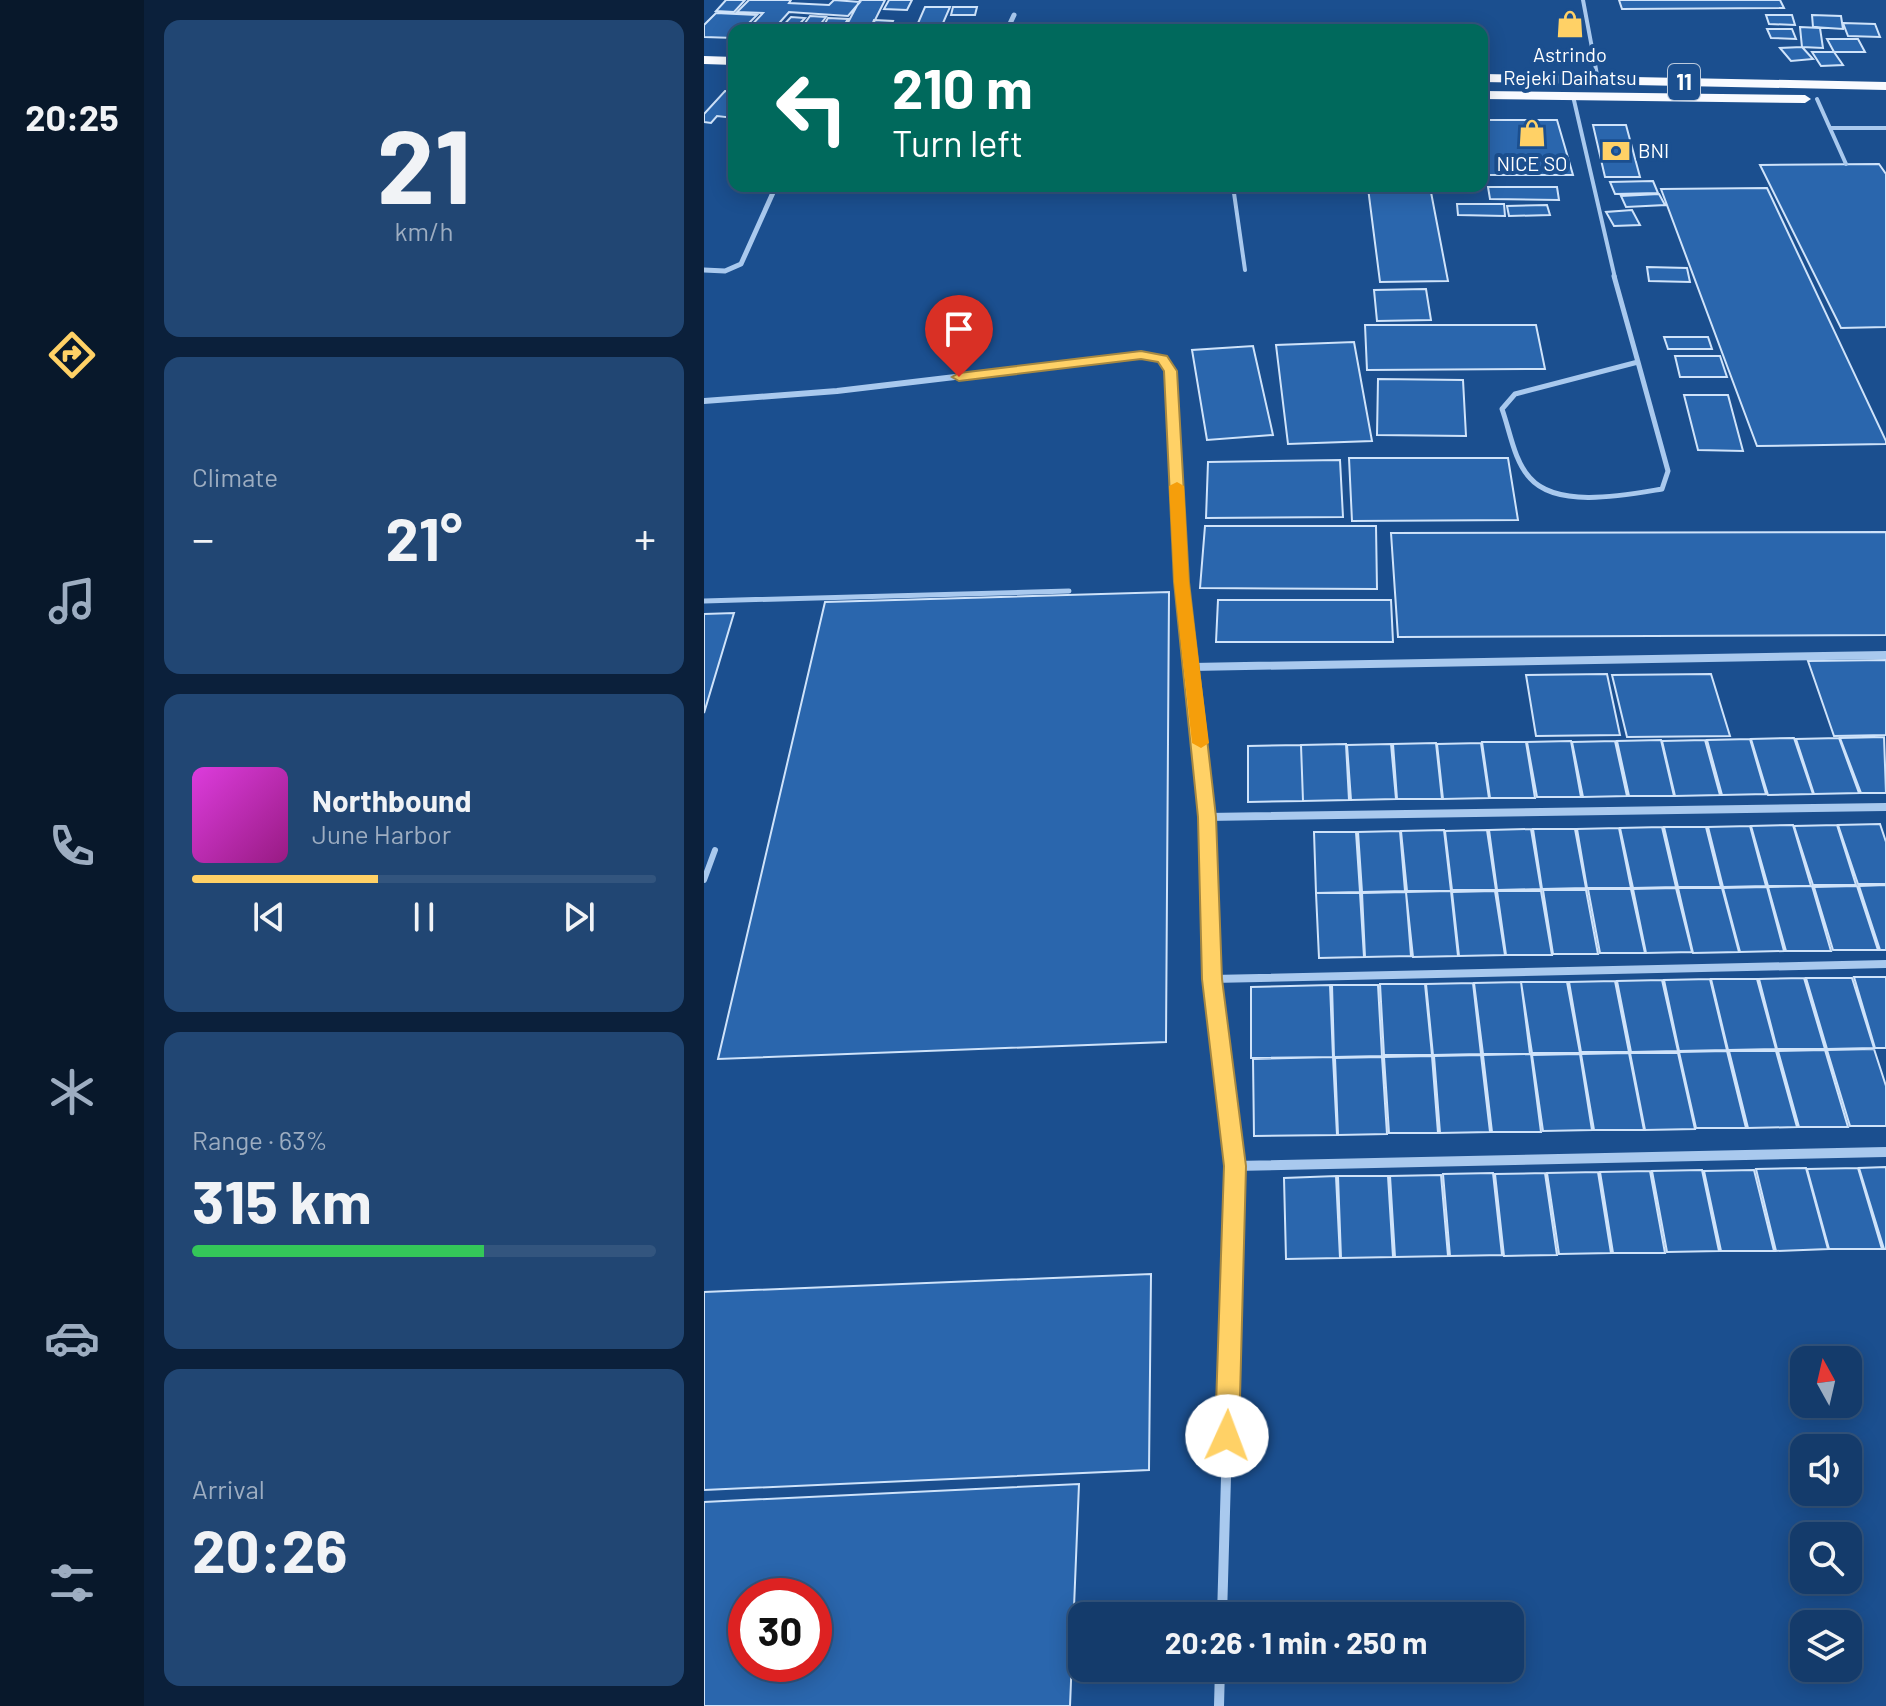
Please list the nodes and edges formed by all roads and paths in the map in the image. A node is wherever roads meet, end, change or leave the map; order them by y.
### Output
1 (1583, 0) edge
2 (1014, 15) dead end
3 (1010, 24) edge
4 (704, 60) edge
5 (728, 61) edge
6 (1488, 78) edge
7 (1572, 79) junction
8 (1598, 80) junction
9 (1886, 86) edge
10 (1488, 95) edge
11 (1573, 96) junction
12 (1824, 100) joint
13 (1858, 100) dead end
14 (1886, 100) edge
15 (1830, 128) junction
16 (1886, 128) edge
17 (1846, 164) dead end
18 (773, 192) edge
19 (1234, 192) edge
20 (704, 270) edge
21 (1245, 270) dead end
22 (1638, 362) junction
23 (704, 401) edge
24 (1069, 591) dead end
25 (704, 601) edge
26 (1886, 655) edge
27 (1192, 667) junction
28 (1886, 807) edge
29 (1207, 817) junction
30 (715, 850) dead end
31 (704, 880) edge
32 (1886, 964) edge
33 (1212, 979) junction
34 (1886, 1152) edge
35 (1235, 1166) junction
36 (1222, 1602) edge
37 (1220, 1682) edge
38 (1219, 1706) edge

1 - 8 lane
2 - 3 street
4 - 5 highway
6 - 7 highway, 11
7 - 8 highway, 11
7 - 11 highway
8 - 9 highway, 11
10 - 11 highway, 11
11 - 12 highway, 11
11 - 22 lane
12 - 15 lane
13 - 14 highway
15 - 16 lane
15 - 17 lane
18 - 20 street
19 - 21 lane
22 - 22 lane
23 - 27 street
24 - 25 lane
26 - 27 street
27 - 29 street
28 - 29 street
29 - 33 street
30 - 31 lane
32 - 33 street
33 - 35 street
34 - 35 street
35 - 36 street
37 - 38 street

